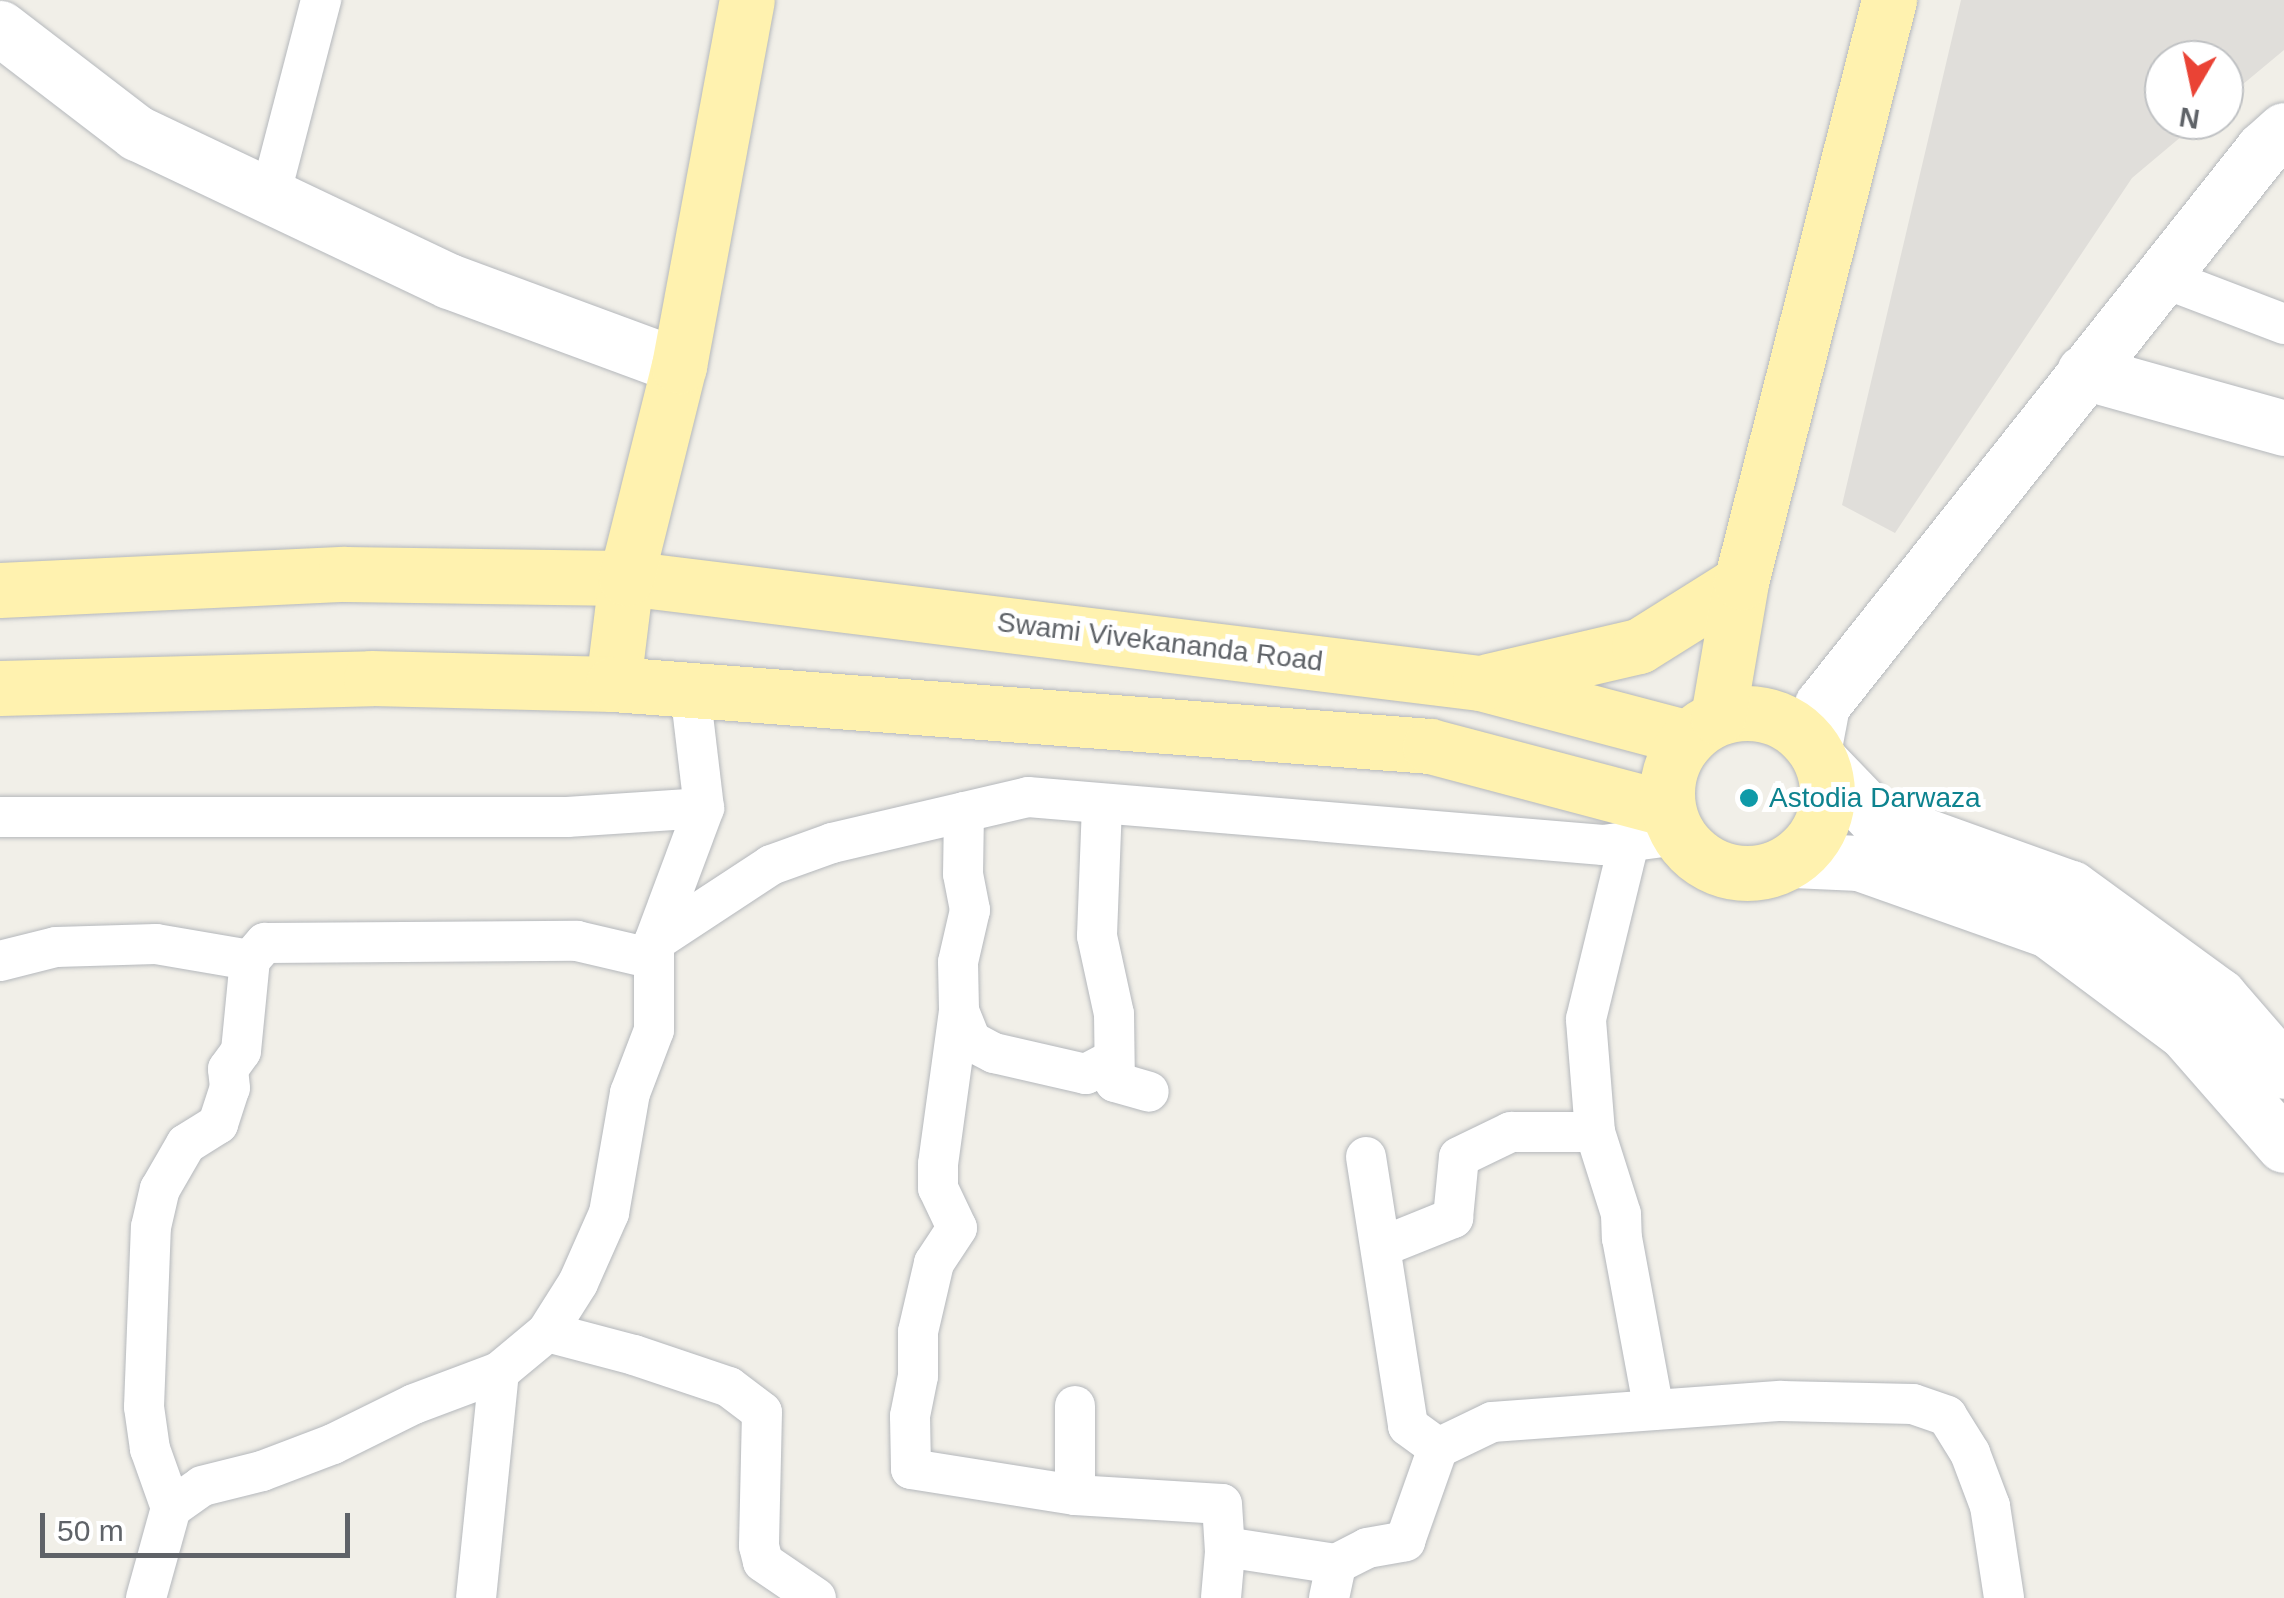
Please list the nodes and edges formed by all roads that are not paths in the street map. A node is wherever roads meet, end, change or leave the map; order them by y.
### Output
1 (321, 0) edge
2 (747, 0) edge
3 (1889, 0) edge
4 (0, 28) edge
5 (2284, 130) edge
6 (270, 196) junction
7 (2161, 277) junction
8 (2284, 324) edge
9 (679, 366) junction
10 (2084, 372) junction
11 (2281, 418) edge
12 (626, 578) junction
13 (1741, 582) junction
14 (0, 590) edge
15 (1480, 683) junction
16 (613, 684) junction
17 (0, 688) edge
18 (690, 690) junction
19 (1703, 728) junction
20 (1819, 756) junction
21 (1102, 805) junction
22 (704, 808) junction
23 (964, 812) junction
24 (0, 817) edge
25 (1657, 828) junction
26 (1793, 860) junction
27 (654, 950) junction
28 (250, 960) junction
29 (0, 961) edge
30 (959, 1011) junction
31 (1112, 1060) junction
32 (2284, 1071) edge
33 (1149, 1092) dead end
34 (1595, 1132) junction
35 (2284, 1144) edge
36 (1366, 1157) dead end
37 (1381, 1247) junction
38 (547, 1332) junction
39 (499, 1372) junction
40 (1074, 1406) dead end
41 (1654, 1410) junction
42 (1438, 1448) junction
43 (1075, 1494) junction
44 (171, 1508) junction
45 (1225, 1548) junction
46 (1332, 1581) edge
47 (776, 1585) edge
48 (146, 1598) edge
49 (476, 1598) edge
50 (816, 1598) edge
51 (1221, 1598) edge
52 (2004, 1598) edge

1 - 6 street
2 - 9 main road
3 - 13 main road
4 - 6 street
5 - 7 street
6 - 9 street
7 - 8 street
7 - 10 street
9 - 12 main road
10 - 11 street
10 - 20 street
12 - 14 main road, Swami Vivekananda Road
12 - 15 main road, Swami Vivekananda Road
12 - 16 main road
13 - 15 main road
13 - 19 main road
15 - 19 main road, Swami Vivekananda Road
16 - 17 main road
16 - 18 main road
18 - 22 street
18 - 25 main road
19 - 20 main road
19 - 25 main road
20 - 26 main road
20 - 32 street
21 - 23 street
21 - 25 street
21 - 31 street
22 - 24 street
22 - 27 street
23 - 27 street
23 - 30 street
25 - 26 main road
25 - 34 street
26 - 35 street
27 - 28 street
27 - 38 street
28 - 29 street
28 - 44 street
30 - 31 street
30 - 43 street
31 - 33 street
34 - 37 street
34 - 41 street
36 - 37 street
37 - 42 street
38 - 39 street
38 - 47 street
39 - 44 street
39 - 49 street
40 - 43 street
41 - 42 street
41 - 52 street
42 - 46 street
43 - 45 street
44 - 48 street
45 - 46 street
45 - 51 street
47 - 50 street

